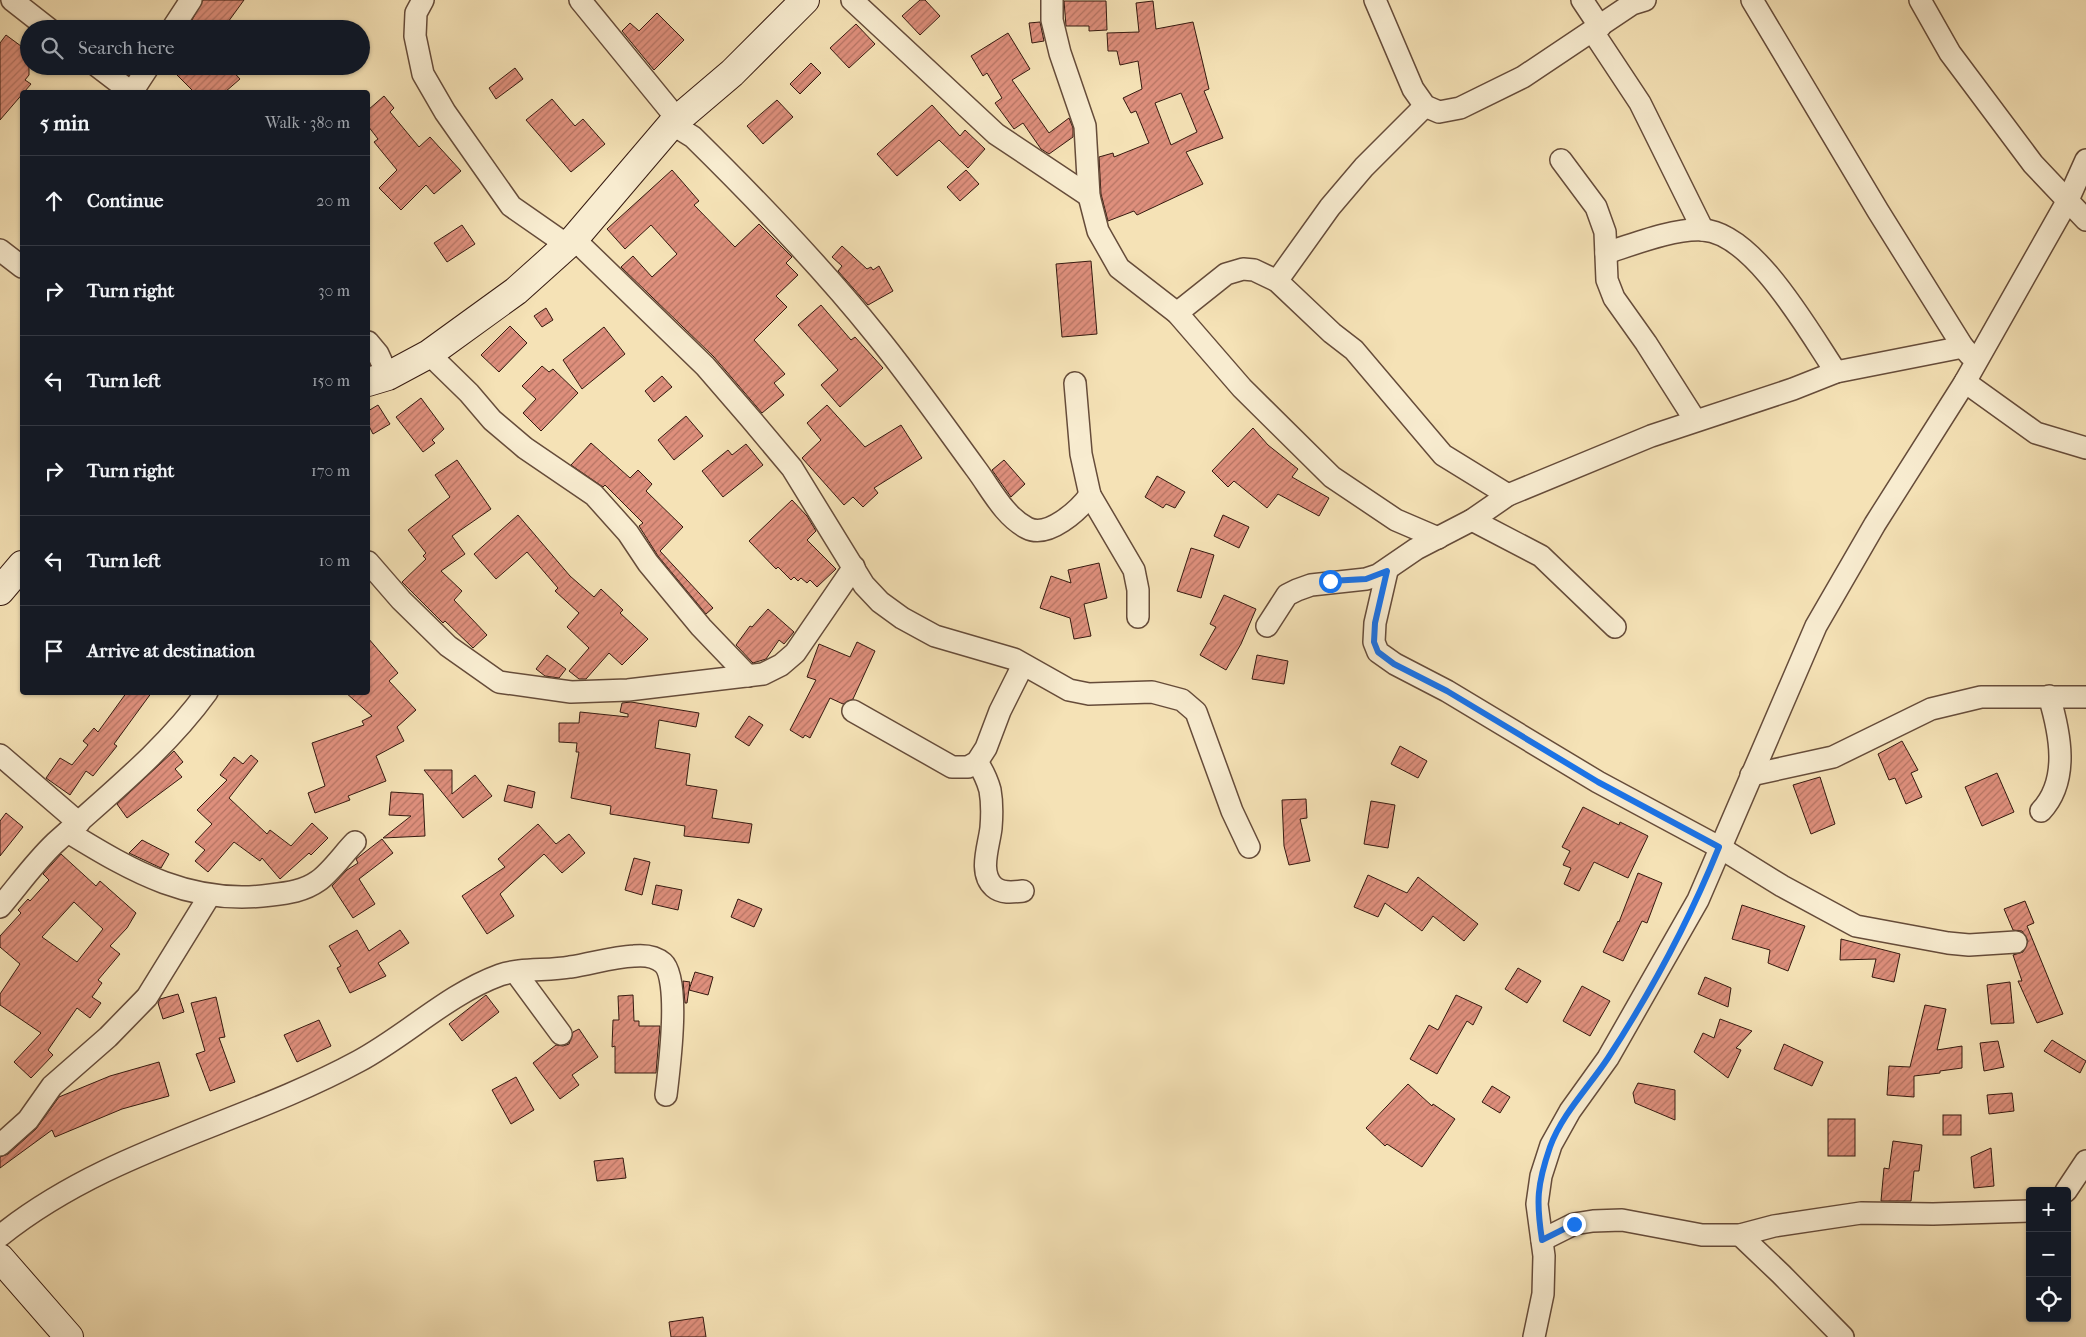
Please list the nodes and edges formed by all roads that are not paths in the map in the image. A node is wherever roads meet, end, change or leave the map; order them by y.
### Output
1 (12, 0) edge
2 (192, 0) edge
3 (423, 0) edge
4 (580, 0) edge
5 (805, 0) edge
6 (852, 0) edge
7 (1052, 0) edge
8 (1375, 0) edge
9 (1582, 0) edge
10 (1645, 0) edge
11 (1752, 0) edge
12 (1920, 0) edge
13 (38, 20) edge
14 (178, 20) edge
15 (1596, 29) junction
16 (109, 75) edge
17 (143, 75) edge
18 (128, 90) edge
19 (132, 90) edge
20 (1426, 106) junction
21 (675, 122) junction
22 (1561, 160) dead end
23 (2086, 160) edge
24 (1089, 196) junction
25 (2068, 200) junction
26 (2086, 220) edge
27 (1704, 230) junction
28 (571, 242) junction
29 (1606, 253) junction
30 (1277, 281) junction
31 (1177, 313) junction
32 (370, 344) edge
33 (429, 354) junction
34 (1970, 354) junction
35 (1836, 372) junction
36 (378, 379) edge
37 (1075, 382) dead end
38 (1965, 382) junction
39 (1695, 420) junction
40 (2086, 448) edge
41 (1090, 495) junction
42 (1508, 495) junction
43 (1472, 520) junction
44 (1438, 538) junction
45 (370, 564) edge
46 (20, 567) edge
47 (854, 567) junction
48 (1387, 571) junction
49 (0, 591) edge
50 (1138, 617) dead end
51 (1267, 626) dead end
52 (1615, 626) dead end
53 (1024, 665) junction
54 (748, 676) junction
55 (205, 695) edge
56 (2049, 696) junction
57 (2086, 697) edge
58 (853, 711) dead end
59 (0, 755) edge
60 (976, 762) junction
61 (1751, 775) junction
62 (2041, 811) dead end
63 (73, 828) junction
64 (355, 842) dead end
65 (1249, 846) dead end
66 (1719, 847) junction
67 (1024, 891) dead end
68 (210, 895) junction
69 (0, 907) edge
70 (2016, 942) dead end
71 (516, 973) junction
72 (560, 1034) dead end
73 (666, 1095) dead end
74 (0, 1145) edge
75 (2086, 1161) edge
76 (2069, 1187) edge
77 (2026, 1211) edge
78 (1740, 1235) junction
79 (0, 1236) edge
80 (1542, 1240) junction
81 (0, 1258) edge
82 (69, 1337) edge
83 (1534, 1337) edge
84 (1843, 1337) edge

1 - 13 street
2 - 14 street
3 - 28 street
4 - 21 street
5 - 21 street
6 - 24 street
7 - 24 street
8 - 20 street
9 - 15 street
10 - 15 street
11 - 34 street
12 - 25 street
15 - 20 street
15 - 27 street
16 - 18 street
17 - 19 street
20 - 30 street
21 - 28 street
21 - 41 street
22 - 29 street
23 - 25 street
24 - 31 street
25 - 26 street
25 - 34 street
27 - 29 street
27 - 35 street
28 - 33 street
28 - 47 street
29 - 39 street
30 - 31 street
30 - 42 street
31 - 44 street
32 - 36 street
33 - 36 street
33 - 54 street
34 - 35 street
34 - 38 street
35 - 39 street
37 - 41 street
38 - 40 street
38 - 61 street
39 - 42 street
41 - 50 street
42 - 43 street
43 - 44 street
43 - 52 street
44 - 48 street
45 - 54 street
46 - 49 street
47 - 53 street
47 - 54 street
48 - 51 street
48 - 66 street
53 - 60 street
53 - 65 street
55 - 63 street
56 - 57 street
56 - 61 street
56 - 62 street
58 - 60 street
59 - 63 street
60 - 67 street
61 - 66 street
63 - 68 street
63 - 69 street
64 - 68 street
66 - 70 street
66 - 80 street
68 - 74 street
71 - 72 street
71 - 73 street
71 - 79 street
75 - 76 street
77 - 78 street
78 - 80 street
78 - 84 street
80 - 83 street
81 - 82 street

